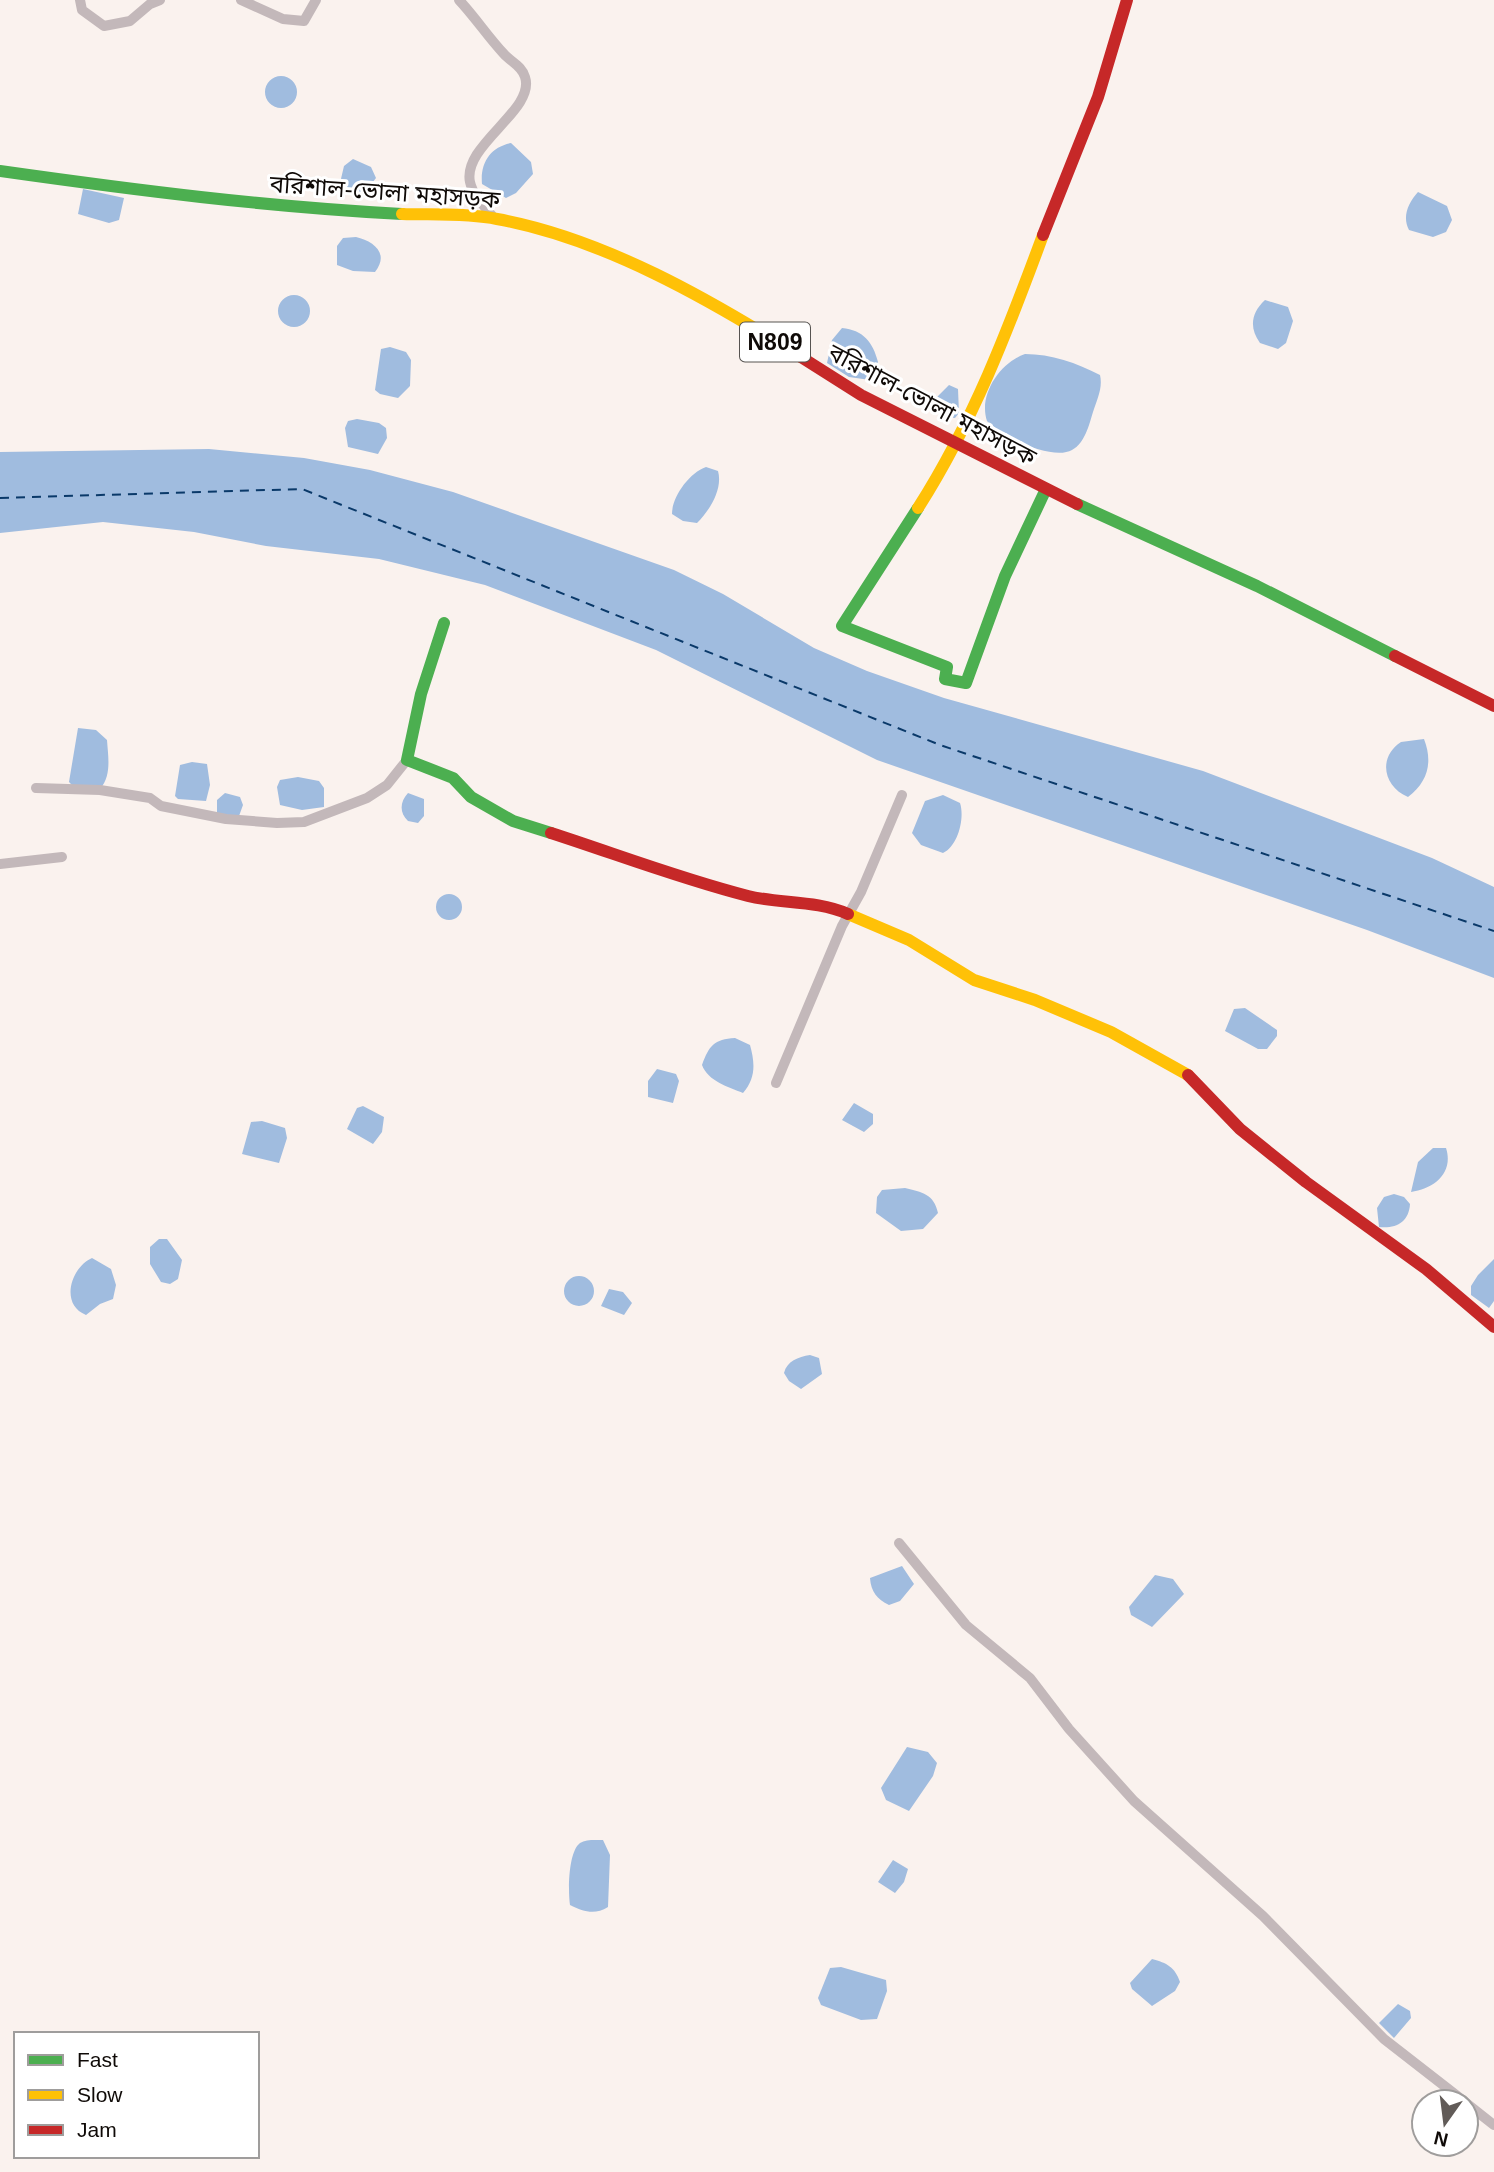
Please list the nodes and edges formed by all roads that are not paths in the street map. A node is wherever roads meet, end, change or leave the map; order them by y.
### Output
1 (80, 0) edge
2 (160, 0) edge
3 (241, 0) edge
4 (316, 0) edge
5 (459, 0) edge
6 (1127, 0) edge
7 (0, 171) edge
8 (494, 218) junction
9 (956, 444) junction
10 (1046, 489) junction
11 (444, 623) dead end
12 (1494, 706) edge
13 (407, 760) junction
14 (36, 788) dead end
15 (902, 795) dead end
16 (62, 857) dead end
17 (0, 864) edge
18 (847, 916) junction
19 (776, 1083) dead end
20 (1494, 1327) edge
21 (899, 1543) dead end
22 (1447, 2088) edge
23 (1480, 2114) edge
24 (1494, 2125) edge

1 - 2 street
3 - 4 street
5 - 8 street
6 - 9 main road
7 - 8 main road, বরিশাল-ভোলা মহাসড়ক / N809
8 - 9 main road, বরিশাল-ভোলা মহাসড়ক / N809
9 - 10 main road, বরিশাল-ভোলা মহাসড়ক / N809
9 - 10 main road
10 - 12 main road, বরিশাল-ভোলা মহাসড়ক / N809
11 - 13 main road
13 - 14 street
13 - 18 main road
15 - 18 street
16 - 17 street
18 - 19 street
18 - 20 main road
21 - 22 street
23 - 24 street

